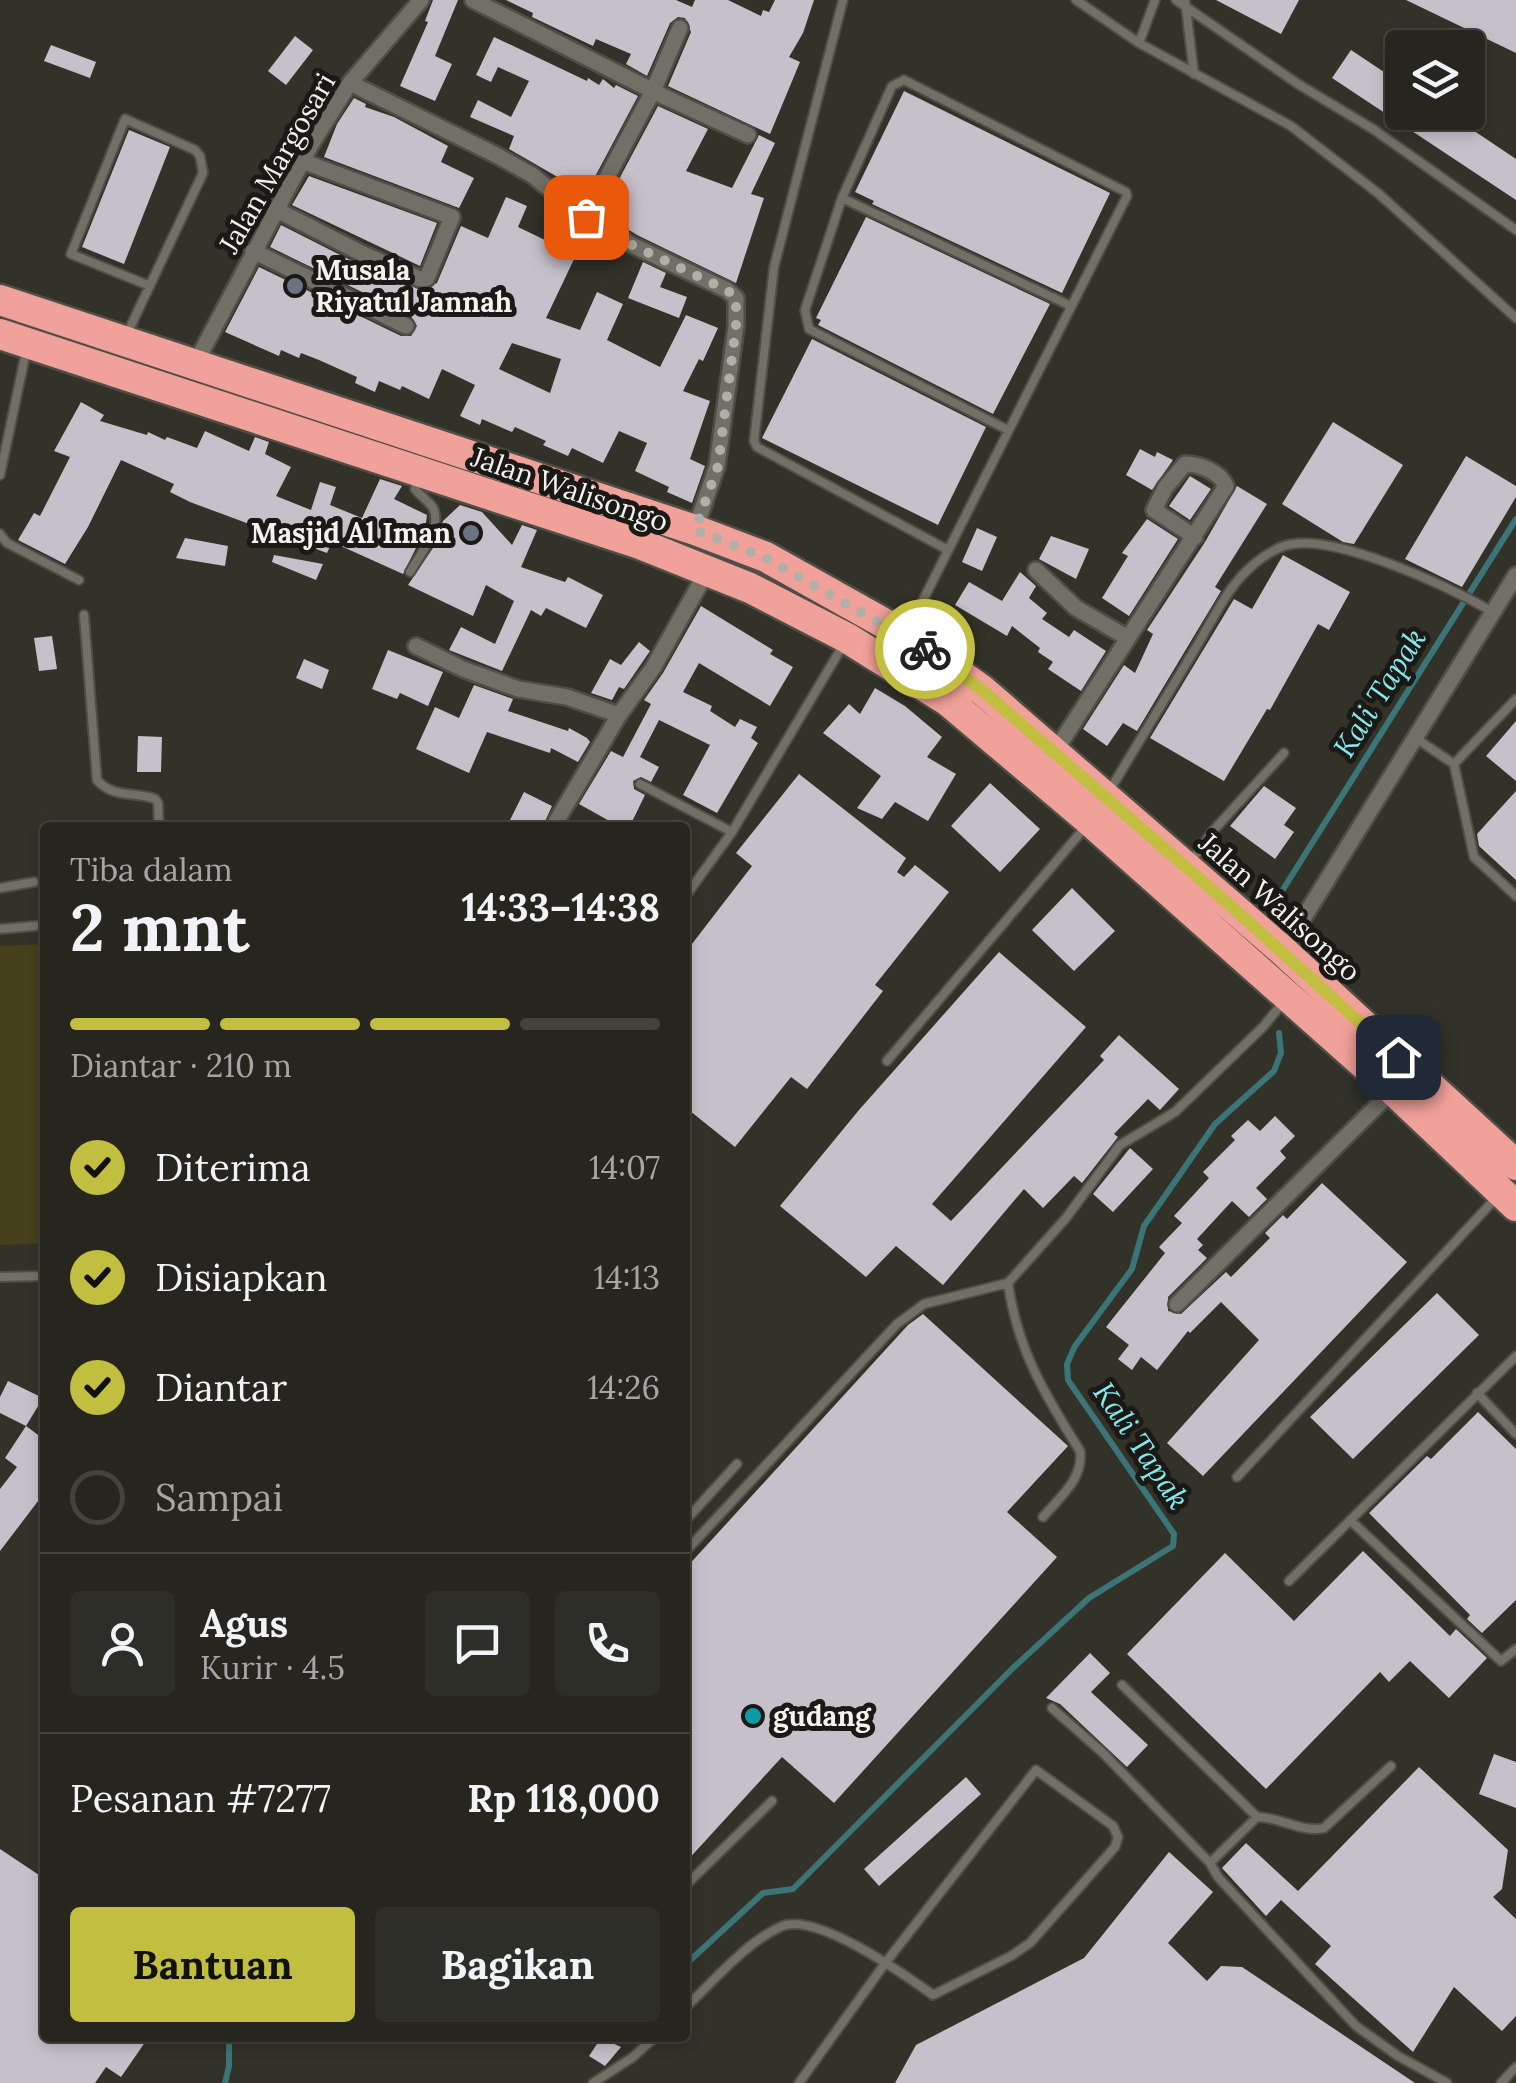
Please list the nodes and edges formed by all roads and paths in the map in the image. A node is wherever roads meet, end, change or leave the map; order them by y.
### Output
1 (420, 0) edge
2 (473, 0) edge
3 (843, 0) edge
4 (1076, 0) edge
5 (1155, 0) edge
6 (1176, 0) edge
7 (1186, 5) edge
8 (680, 28) dead end
9 (1139, 44) junction
10 (1194, 74) junction
11 (350, 84) junction
12 (653, 91) junction
13 (748, 135) dead end
14 (302, 161) junction
15 (842, 198) junction
16 (275, 209) junction
17 (586, 217) junction
18 (1516, 230) edge
19 (253, 252) junction
20 (150, 286) junction
21 (0, 300) edge
22 (1071, 306) junction
23 (1516, 318) edge
24 (406, 326) dead end
25 (14, 338) edge
26 (125, 340) junction
27 (195, 364) junction
28 (1008, 430) junction
29 (420, 472) junction
30 (0, 476) edge
31 (695, 530) junction
32 (0, 534) edge
33 (1195, 538) junction
34 (946, 549) junction
35 (1036, 570) dead end
36 (410, 572) dead end
37 (706, 572) junction
38 (1516, 576) edge
39 (79, 580) dead end
40 (1493, 612) junction
41 (84, 615) dead end
42 (905, 635) junction
43 (847, 638) junction
44 (1128, 638) junction
45 (416, 646) dead end
46 (1516, 699) edge
47 (618, 715) junction
48 (1414, 738) junction
49 (1284, 753) dead end
50 (1054, 754) junction
51 (1454, 764) junction
52 (640, 784) dead end
53 (1098, 809) junction
54 (158, 822) edge
55 (556, 822) edge
56 (732, 832) junction
57 (1187, 867) junction
58 (34, 882) dead end
59 (0, 888) edge
60 (690, 891) edge
61 (1516, 896) edge
62 (40, 926) edge
63 (0, 930) edge
64 (1283, 951) junction
65 (1288, 997) junction
66 (887, 1061) dead end
67 (1394, 1090) junction
68 (1512, 1177) edge
69 (0, 1276) edge
70 (40, 1276) edge
71 (1008, 1283) junction
72 (1177, 1304) dead end
73 (1516, 1356) edge
74 (1478, 1394) junction
75 (1516, 1434) edge
76 (737, 1464) dead end
77 (1237, 1477) dead end
78 (690, 1516) edge
79 (1043, 1518) dead end
80 (1350, 1520) junction
81 (690, 1547) edge
82 (1288, 1581) dead end
83 (1516, 1650) edge
84 (1122, 1685) dead end
85 (1052, 1708) dead end
86 (1392, 1766) dead end
87 (772, 1801) dead end
88 (1257, 1817) junction
89 (1210, 1863) junction
90 (690, 1881) edge
91 (886, 1962) junction
92 (690, 2003) edge
93 (650, 2042) edge
94 (1516, 2068) edge
95 (593, 2083) edge
96 (799, 2083) edge
97 (1447, 2083) edge
98 (1501, 2083) edge

1 - 11 street, Jalan Margosari
2 - 12 street
3 - 34 lane
4 - 9 lane
5 - 9 lane
6 - 7 lane
7 - 10 lane
7 - 18 lane
8 - 12 street
9 - 10 lane
10 - 23 lane
11 - 14 street, Jalan Margosari
11 - 17 street
12 - 13 street
12 - 17 street
14 - 16 street, Jalan Margosari
14 - 16 street
15 - 22 lane
15 - 22 lane
15 - 28 lane
16 - 19 street, Jalan Margosari
17 - 31 street
19 - 24 street
19 - 27 street, Jalan Margosari
20 - 20 lane
20 - 26 lane
21 - 26 highway, Jalan Walisongo
22 - 28 lane
25 - 29 highway, Jalan Walisongo
25 - 30 lane
26 - 27 highway, Jalan Walisongo
27 - 31 highway, Jalan Walisongo
28 - 34 lane
29 - 36 lane
29 - 37 highway, Jalan Walisongo
31 - 42 highway, Jalan Walisongo
32 - 39 lane
33 - 33 street
33 - 44 street
34 - 42 lane
35 - 44 street
37 - 43 highway, Jalan Walisongo
37 - 47 street
38 - 40 street
40 - 48 street
40 - 53 lane
41 - 54 lane
42 - 50 highway, Jalan Walisongo
43 - 53 highway, Jalan Walisongo
43 - 56 lane
44 - 50 street
45 - 47 street
46 - 51 lane
47 - 55 street
48 - 51 lane
48 - 64 street
49 - 57 lane
50 - 53 highway, Jalan Walisongo
51 - 61 lane
52 - 56 lane
53 - 57 highway, Jalan Walisongo
53 - 65 highway, Jalan Walisongo
53 - 66 lane
56 - 60 lane
57 - 64 highway, Jalan Walisongo
58 - 59 lane
62 - 63 lane
64 - 68 highway, Jalan Walisongo
65 - 67 highway, Jalan Walisongo
65 - 71 lane
67 - 68 highway, Jalan Walisongo
67 - 72 street
68 - 77 lane
69 - 70 lane
71 - 79 lane
71 - 81 lane
73 - 74 lane
74 - 75 lane
74 - 80 lane
76 - 78 lane
80 - 82 lane
80 - 83 lane
84 - 88 lane
85 - 89 lane
86 - 88 lane
87 - 90 lane
88 - 89 lane
89 - 97 lane
91 - 91 lane
91 - 92 lane
91 - 96 lane
93 - 95 lane
94 - 98 lane

